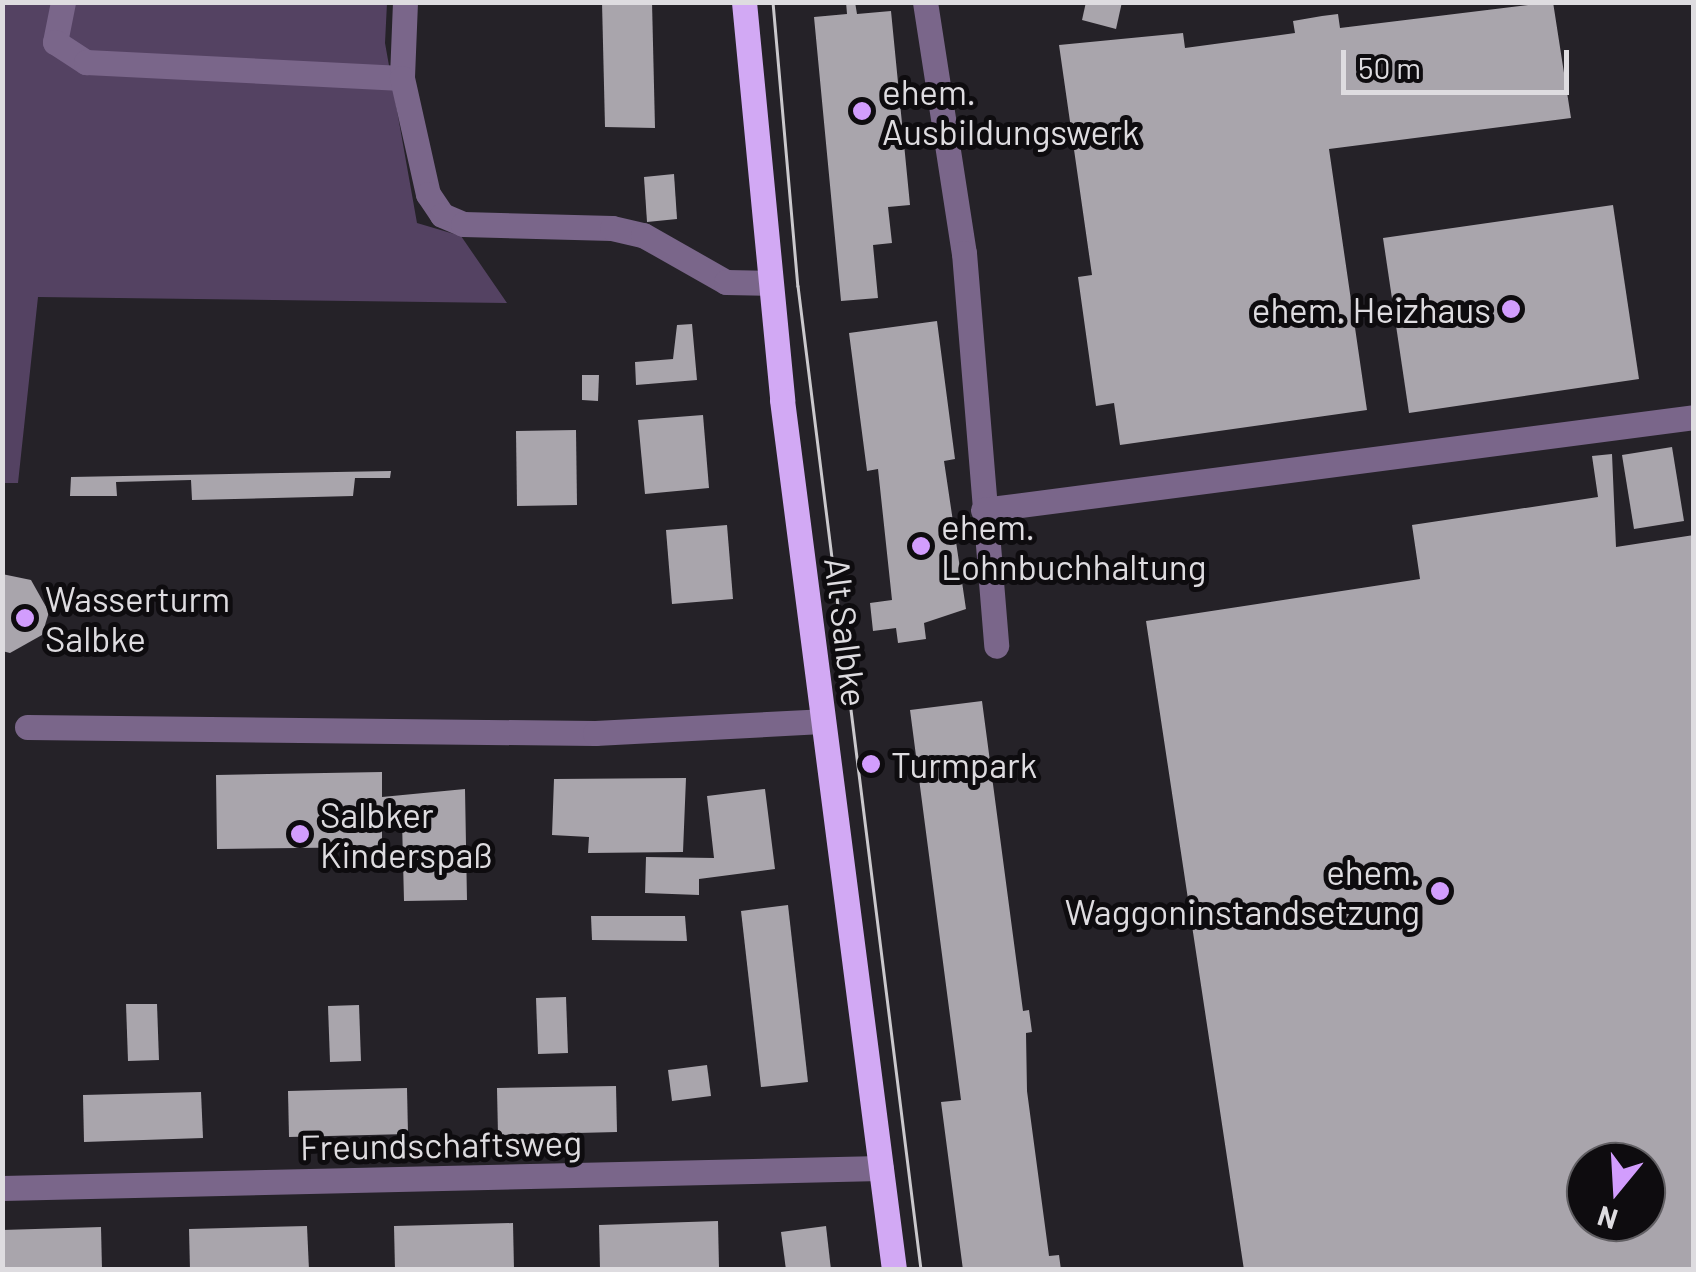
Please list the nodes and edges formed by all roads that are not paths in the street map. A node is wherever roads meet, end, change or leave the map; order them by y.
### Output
1 (63, 2) edge
2 (405, 2) edge
3 (744, 2) edge
4 (925, 2) edge
5 (402, 78) junction
6 (769, 283) junction
7 (1694, 416) edge
8 (983, 510) junction
9 (996, 646) dead end
10 (822, 721) junction
11 (27, 727) dead end
12 (881, 1168) junction
13 (2, 1188) edge
14 (894, 1270) edge

1 - 5 street
2 - 5 street
3 - 6 main road, Alt Salbke
4 - 8 street
5 - 6 street
6 - 10 main road, Alt Salbke
7 - 8 street
8 - 9 street
10 - 11 street
10 - 12 main road, Alt Salbke
12 - 13 street, Freundschaftsweg
12 - 14 main road, Alt Salbke

